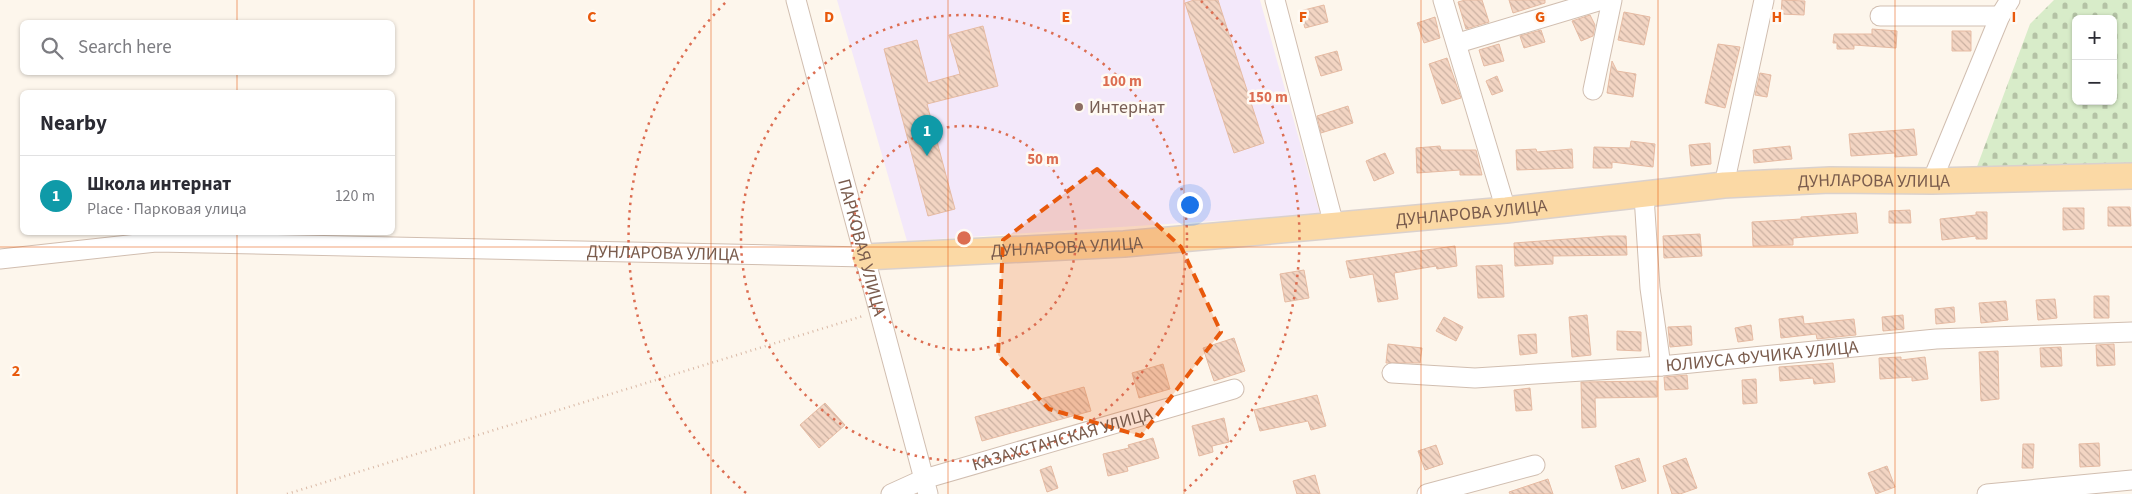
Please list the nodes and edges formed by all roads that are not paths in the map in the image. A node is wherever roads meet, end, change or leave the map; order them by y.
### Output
1 (796, 0) edge
2 (1275, 0) edge
3 (1443, 0) edge
4 (1602, 0) edge
5 (1612, 0) edge
6 (1764, 0) edge
7 (2010, 0) edge
8 (1880, 16) dead end
9 (2000, 16) junction
10 (1458, 43) junction
11 (1593, 90) dead end
12 (2132, 176) edge
13 (1932, 181) junction
14 (1724, 185) junction
15 (1644, 196) junction
16 (1506, 210) junction
17 (1334, 225) junction
18 (865, 257) junction
19 (0, 259) edge
20 (2132, 332) edge
21 (1661, 366) junction
22 (1392, 373) dead end
23 (1234, 389) dead end
24 (1535, 465) dead end
25 (2132, 480) edge
26 (926, 487) edge
27 (891, 494) edge
28 (1428, 494) edge
29 (1987, 494) edge

1 - 18 street, ПАРКОВАЯ УЛИЦА
2 - 17 street
3 - 10 street
4 - 10 street
5 - 11 street
6 - 14 street
7 - 9 street
8 - 9 street
9 - 13 street
10 - 16 street
12 - 13 main road, ДУНЛАРОВА УЛИЦА
13 - 14 main road, ДУНЛАРОВА УЛИЦА
14 - 15 main road, ДУНЛАРОВА УЛИЦА
15 - 16 main road, ДУНЛАРОВА УЛИЦА
15 - 21 street
16 - 17 main road, ДУНЛАРОВА УЛИЦА
17 - 18 main road, ДУНЛАРОВА УЛИЦА
18 - 19 street, ДУНЛАРОВА УЛИЦА
18 - 26 street, ПАРКОВАЯ УЛИЦА
20 - 21 street, ЮЛИУСА ФУЧИКА УЛИЦА
21 - 22 street, ЮЛИУСА ФУЧИКА УЛИЦА
23 - 26 street, КАЗАХСТАНСКАЯ УЛИЦА
24 - 28 street
25 - 29 street
26 - 27 street, КАЗАХСТАНСКАЯ УЛИЦА

